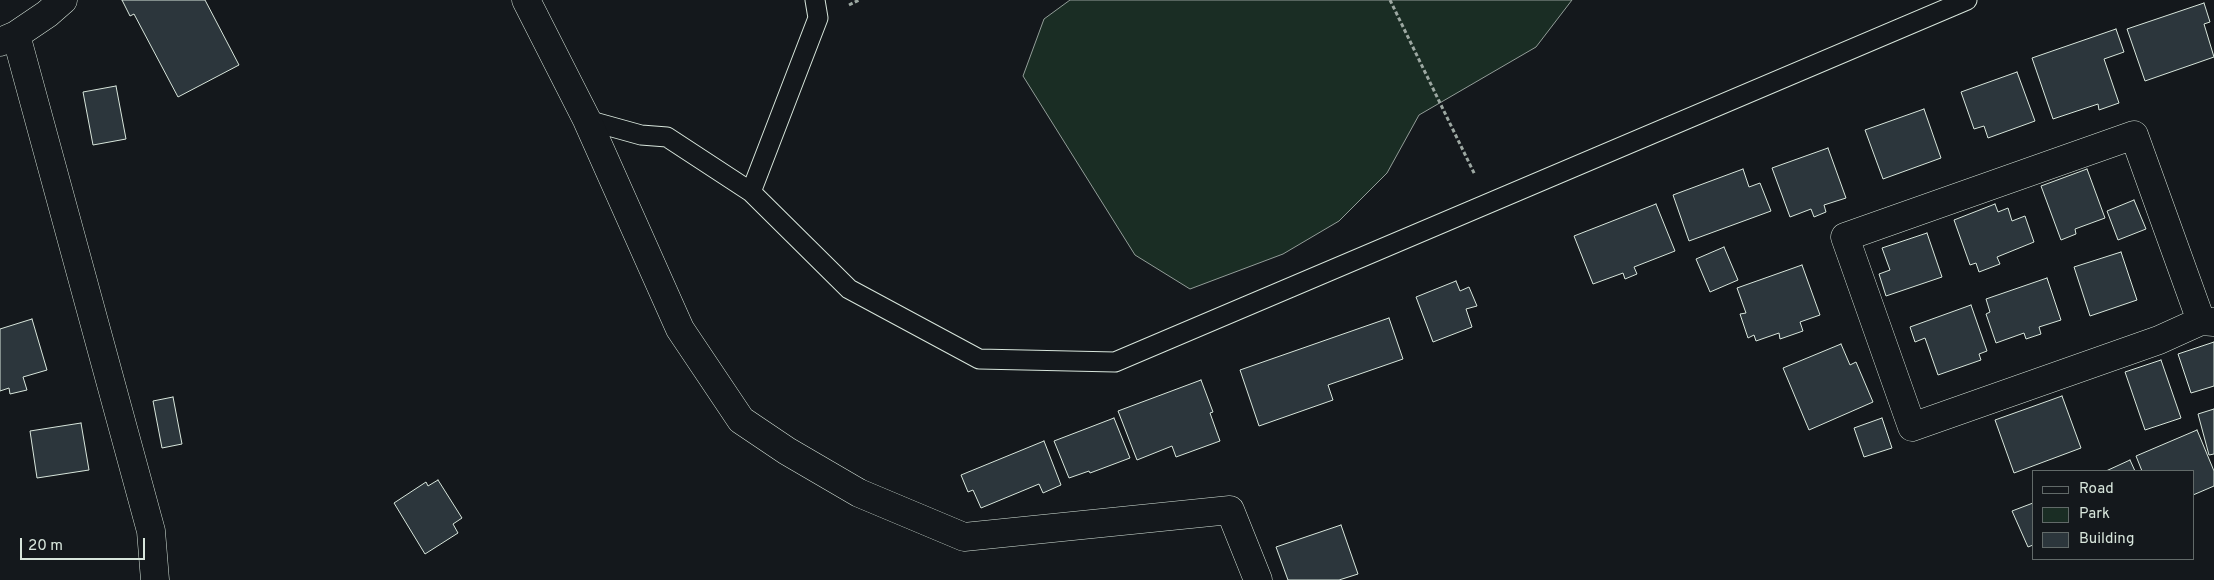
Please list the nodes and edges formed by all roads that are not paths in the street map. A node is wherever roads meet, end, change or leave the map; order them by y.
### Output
1 (63, 0) edge
2 (526, 0) edge
3 (816, 0) edge
4 (1967, 0) edge
5 (8, 39) edge
6 (588, 120) junction
7 (751, 192) junction
8 (2207, 321) edge
9 (156, 580) edge
10 (1258, 580) edge

1 - 5 street
2 - 6 street
3 - 7 lane
4 - 7 lane
5 - 9 street
6 - 7 lane
6 - 10 street
8 - 8 street

